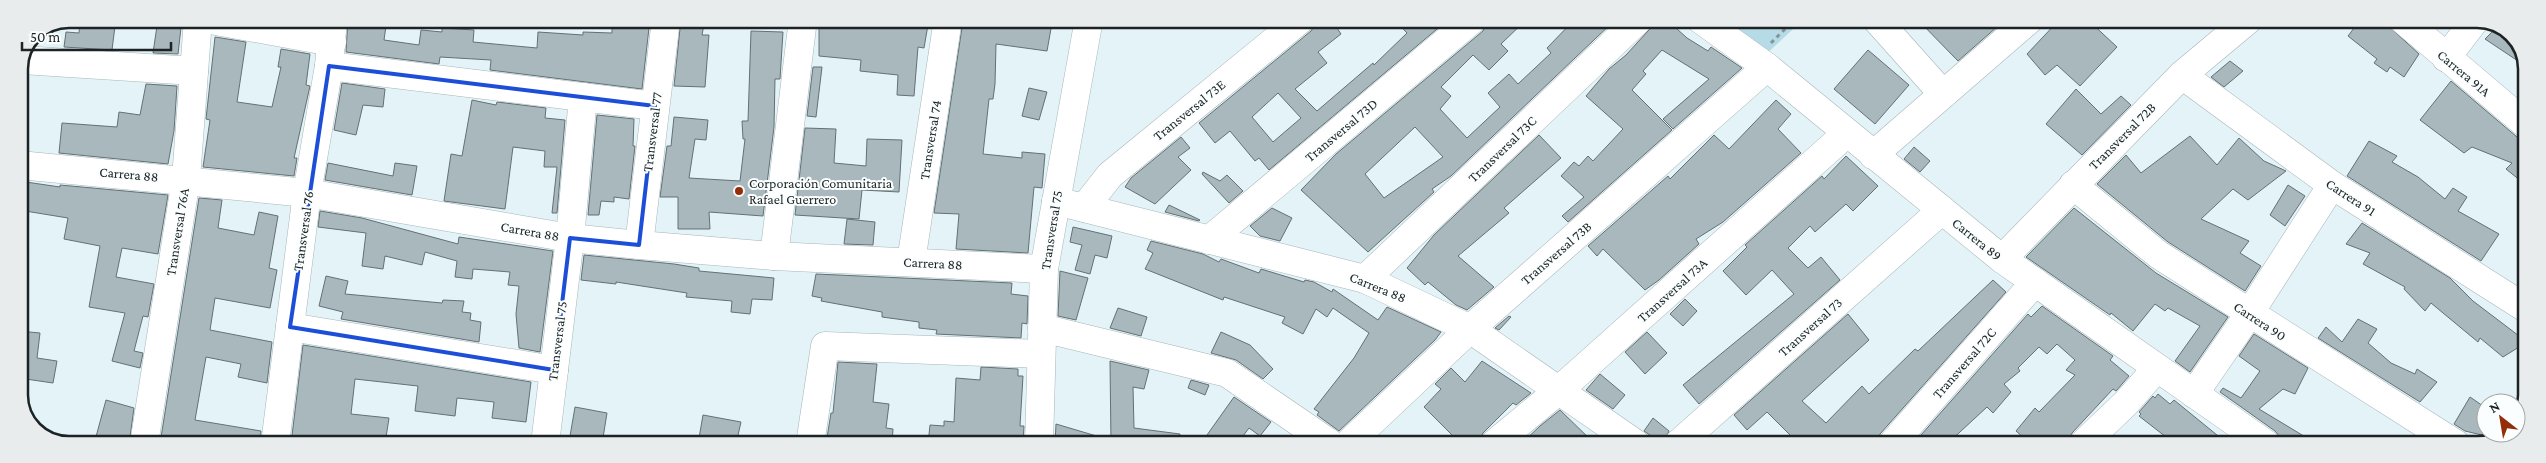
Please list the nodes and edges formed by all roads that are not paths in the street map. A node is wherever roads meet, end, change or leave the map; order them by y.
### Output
1 (197, 28) edge
2 (254, 28) edge
3 (665, 28) edge
4 (802, 28) edge
5 (947, 28) edge
6 (1087, 28) edge
7 (1290, 28) edge
8 (1462, 28) edge
9 (1629, 28) edge
10 (1713, 28) edge
11 (1884, 28) edge
12 (2020, 28) edge
13 (2238, 28) edge
14 (2412, 28) edge
15 (2469, 28) edge
16 (331, 42) edge
17 (2446, 58) junction
18 (28, 60) edge
19 (1767, 67) junction
20 (194, 71) junction
21 (2182, 75) junction
22 (1943, 94) junction
23 (583, 97) junction
24 (655, 106) junction
25 (2518, 118) edge
26 (1848, 133) junction
27 (1873, 155) junction
28 (28, 166) edge
29 (186, 179) junction
30 (2073, 185) junction
31 (2332, 185) junction
32 (307, 193) junction
33 (1056, 201) junction
34 (1084, 208) junction
35 (1942, 210) junction
36 (570, 238) junction
37 (1210, 240) junction
38 (639, 245) junction
39 (774, 256) junction
40 (2002, 259) junction
41 (911, 262) junction
42 (1044, 269) junction
43 (1365, 279) junction
44 (2035, 282) junction
45 (2518, 303) edge
46 (2249, 314) junction
47 (290, 327) junction
48 (1470, 329) junction
49 (1042, 341) junction
50 (2157, 368) junction
51 (554, 370) junction
52 (1558, 391) junction
53 (2194, 394) junction
54 (145, 435) edge
55 (276, 435) edge
56 (546, 435) edge
57 (811, 435) edge
58 (1039, 435) edge
59 (1319, 436) edge
60 (1357, 436) edge
61 (1504, 436) edge
62 (1624, 436) edge
63 (1687, 436) edge
64 (1899, 436) edge
65 (2091, 436) edge
66 (2254, 436) edge
67 (2443, 436) edge

1 - 20 street, Transversal 76A
2 - 16 street
3 - 24 street, Transversal 77
4 - 39 street
5 - 41 street, Transversal 74
6 - 33 street, Transversal 75
7 - 34 street, Transversal 73E
8 - 37 street, Transversal 73D
9 - 43 street, Transversal 73C
10 - 19 street, Carrera 89
11 - 22 street
12 - 22 street
13 - 21 street, Transversal 72B
14 - 17 street, Carrera 91A
15 - 17 street
16 - 23 street
16 - 32 street, Transversal 76
17 - 25 street, Carrera 91A
18 - 20 street
19 - 26 street, Carrera 89
19 - 48 street, Transversal 73B
20 - 29 street, Transversal 76A
21 - 30 street, Transversal 72B
21 - 31 street, Carrera 91
22 - 27 street
23 - 24 street
23 - 36 street, Transversal 75
24 - 38 street, Transversal 77
26 - 27 street, Carrera 89
26 - 52 street, Transversal 73A
27 - 35 street, Carrera 89
28 - 29 street, Carrera 88
29 - 32 street, Carrera 88
29 - 54 street, Transversal 76A
30 - 40 street, Transversal 72B
30 - 46 street, Carrera 90
31 - 45 street, Carrera 91
31 - 46 street
32 - 36 street, Carrera 88
32 - 47 street, Transversal 76
33 - 34 street, Carrera 88
33 - 42 street, Transversal 75
34 - 37 street, Carrera 88
35 - 40 street, Carrera 89
35 - 63 street, Transversal 73
36 - 38 street, Carrera 88
36 - 51 street, Transversal 75
37 - 43 street, Carrera 88
38 - 39 street, Carrera 88
39 - 41 street, Carrera 88
40 - 44 street, Carrera 89
41 - 42 street, Carrera 88
42 - 49 street, Transversal 75
43 - 48 street, Carrera 88
44 - 50 street, Carrera 89
44 - 64 street, Transversal 72C
46 - 53 street
46 - 67 street, Carrera 90
47 - 51 street
47 - 55 street, Transversal 76
48 - 52 street, Carrera 88
48 - 60 street, Transversal 73B
49 - 57 street
49 - 58 street, Transversal 75
49 - 59 street
50 - 53 street, Carrera 89
50 - 65 street
51 - 56 street, Transversal 75
52 - 61 street, Transversal 73A
52 - 62 street, Carrera 88
53 - 66 street, Carrera 89

